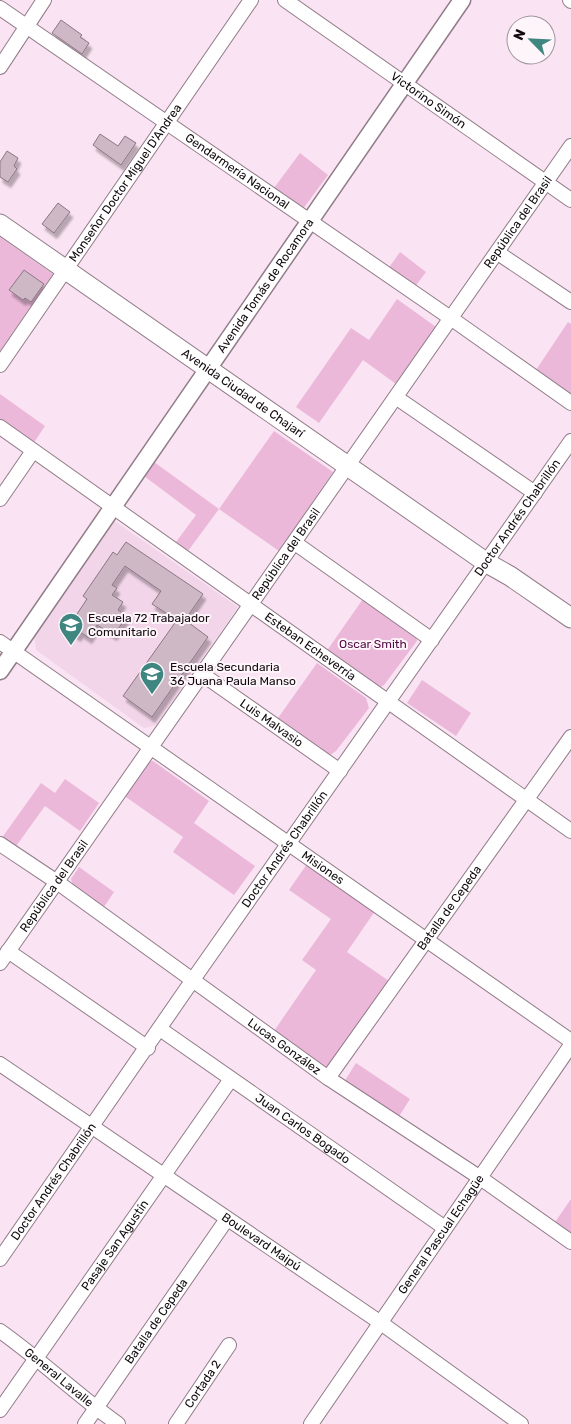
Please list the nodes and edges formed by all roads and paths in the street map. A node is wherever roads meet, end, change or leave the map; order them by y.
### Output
1 (44, 0) edge
2 (251, 0) edge
3 (285, 0) edge
4 (462, 0) edge
5 (0, 8) edge
6 (26, 26) junction
7 (0, 67) edge
8 (404, 84) junction
9 (167, 124) junction
10 (571, 146) edge
11 (545, 182) junction
12 (571, 200) edge
13 (309, 222) junction
14 (0, 224) edge
15 (498, 253) junction
16 (66, 270) junction
17 (571, 302) edge
18 (452, 319) junction
19 (0, 365) edge
20 (207, 369) junction
21 (397, 398) junction
22 (571, 403) edge
23 (0, 427) edge
24 (571, 441) edge
25 (33, 451) junction
26 (347, 466) junction
27 (534, 494) junction
28 (0, 499) edge
29 (114, 508) junction
30 (295, 543) junction
31 (487, 563) junction
32 (250, 606) junction
33 (571, 618) edge
34 (571, 630) edge
35 (432, 640) junction
36 (0, 642) edge
37 (14, 651) junction
38 (0, 671) edge
39 (202, 674) junction
40 (388, 703) junction
41 (571, 737) edge
42 (151, 746) junction
43 (340, 771) junction
44 (525, 799) junction
45 (571, 831) edge
46 (0, 844) edge
47 (290, 844) junction
48 (57, 882) junction
49 (426, 940) junction
50 (4, 957) edge
51 (192, 980) junction
52 (160, 1030) junction
53 (571, 1041) edge
54 (571, 1045) edge
55 (148, 1048) junction
56 (0, 1064) edge
57 (328, 1078) junction
58 (231, 1079) junction
59 (93, 1126) junction
60 (165, 1176) junction
61 (479, 1177) junction
62 (228, 1219) junction
63 (445, 1228) junction
64 (571, 1242) edge
65 (0, 1259) edge
66 (381, 1323) junction
67 (0, 1331) edge
68 (229, 1345) dead end
69 (36, 1357) junction
70 (96, 1408) junction
71 (0, 1410) edge
72 (512, 1422) edge
73 (85, 1424) edge
74 (118, 1424) edge
75 (176, 1424) edge
76 (311, 1424) edge

1 - 6 street
2 - 9 street, Monseñor Doctor Miguel D'Andrea
3 - 8 street, Victorino Simón
4 - 8 street, Avenida Tomás de Rocamora
5 - 6 street, Gendarmería Nacional
6 - 7 street
6 - 9 street, Gendarmería Nacional
8 - 11 street, Victorino Simón
8 - 13 street, Avenida Tomás de Rocamora
9 - 13 street, Gendarmería Nacional
9 - 16 street, Monseñor Doctor Miguel D'Andrea
10 - 11 street, República del Brasil
11 - 12 street, Victorino Simón
11 - 15 street, República del Brasil
13 - 18 street, Gendarmería Nacional
13 - 20 street, Avenida Tomás de Rocamora
14 - 16 main road, Avenida Ciudad de Chajarí
15 - 17 street
15 - 18 street, República del Brasil
16 - 19 street, Monseñor Doctor Miguel D'Andrea
16 - 20 main road, Avenida Ciudad de Chajarí
18 - 21 street, República del Brasil
18 - 22 street, Gendarmería Nacional
20 - 26 main road, Avenida Ciudad de Chajarí
20 - 29 street, Avenida Tomás de Rocamora
21 - 26 street, República del Brasil
21 - 27 street
23 - 25 street, Esteban Echeverría
24 - 27 street, Doctor Andrés Chabrillón
25 - 28 street
25 - 29 street, Esteban Echeverría
26 - 30 street, República del Brasil
26 - 31 main road, Avenida Ciudad de Chajarí
27 - 31 street, Doctor Andrés Chabrillón
29 - 32 street, Esteban Echeverría
29 - 37 street, Avenida Tomás de Rocamora
30 - 32 street, República del Brasil
30 - 35 street
31 - 33 main road, Avenida Ciudad de Chajarí
31 - 34 main road, Avenida Ciudad de Chajarí
31 - 35 street, Doctor Andrés Chabrillón
32 - 39 street, República del Brasil
32 - 40 street, Esteban Echeverría
35 - 40 street, Doctor Andrés Chabrillón
36 - 37 street, Misiones
37 - 38 street, Avenida Tomás de Rocamora
37 - 42 street, Misiones
39 - 42 street, República del Brasil
39 - 43 street, Luis Malvasio
40 - 43 street, Doctor Andrés Chabrillón
40 - 44 street, Esteban Echeverría
41 - 44 street, Batalla de Cepeda
42 - 47 street, Misiones
42 - 48 street, República del Brasil
43 - 47 street, Doctor Andrés Chabrillón
44 - 45 street, Esteban Echeverría
44 - 49 street, Batalla de Cepeda
46 - 48 street, Lucas González
47 - 49 street, Misiones
47 - 51 street, Doctor Andrés Chabrillón
48 - 50 street, República del Brasil
48 - 51 street, Lucas González
49 - 53 street, Misiones
49 - 57 street, Batalla de Cepeda
50 - 55 street
51 - 52 street, Doctor Andrés Chabrillón
51 - 57 street, Lucas González
52 - 55 street, Doctor Andrés Chabrillón
52 - 58 street, Juan Carlos Bogado
54 - 61 street, General Pascual Echagüe
55 - 59 street, Doctor Andrés Chabrillón
56 - 59 street, Boulevard Maipú
57 - 61 street, Lucas González
58 - 60 street, Pasaje San Agustín
58 - 63 street, Juan Carlos Bogado
59 - 60 street, Boulevard Maipú
59 - 65 street, Doctor Andrés Chabrillón
60 - 62 street, Boulevard Maipú
60 - 69 street, Pasaje San Agustín
61 - 63 street, General Pascual Echagüe
61 - 64 street, Lucas González
62 - 66 street, Boulevard Maipú
62 - 70 street, Batalla de Cepeda
63 - 66 street, General Pascual Echagüe
66 - 72 street, Boulevard Maipú
66 - 76 street, General Pascual Echagüe
67 - 69 street, General Lavalle
68 - 75 street, Cortada 2
69 - 70 street, General Lavalle
69 - 71 street, Pasaje San Agustín
70 - 73 street, Batalla de Cepeda
70 - 74 street, General Lavalle

